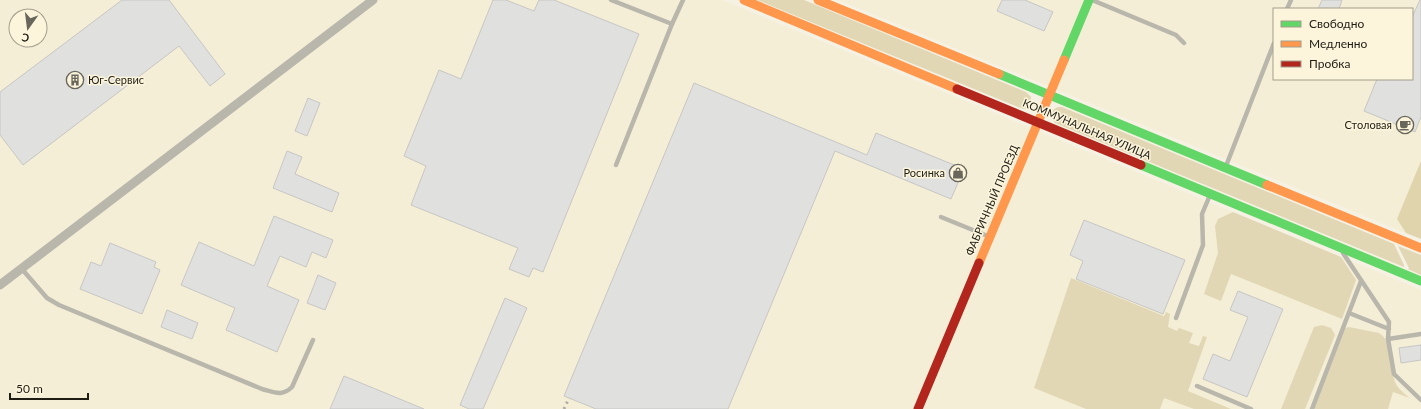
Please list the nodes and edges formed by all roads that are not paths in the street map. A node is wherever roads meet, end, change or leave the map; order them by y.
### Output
1 (373, 0) edge
2 (611, 0) edge
3 (683, 0) edge
4 (744, 0) edge
5 (818, 0) edge
6 (1090, 0) edge
7 (672, 24) junction
8 (1184, 43) dead end
9 (1273, 46) edge
10 (1049, 95) junction
11 (1038, 122) junction
12 (616, 164) dead end
13 (1225, 168) junction
14 (1211, 194) junction
15 (941, 217) dead end
16 (990, 237) junction
17 (1339, 246) junction
18 (1421, 248) edge
19 (21, 268) junction
20 (1361, 281) junction
21 (1421, 281) edge
22 (0, 285) edge
23 (1349, 313) junction
24 (1176, 318) dead end
25 (1389, 329) junction
26 (1421, 334) edge
27 (1388, 339) junction
28 (313, 340) dead end
29 (1197, 386) dead end
30 (1421, 400) edge
31 (918, 409) edge
32 (1251, 409) edge
33 (1312, 409) edge

1 - 19 street
2 - 7 lane
3 - 7 lane
4 - 11 main road, КОММУНАЛЬНАЯ УЛИЦА
5 - 10 main road, КОММУНАЛЬНАЯ УЛИЦА
6 - 8 lane
6 - 10 main road, ФАБРИЧНЫЙ ПРОЕЗД
7 - 12 lane
9 - 13 lane
10 - 11 main road, ФАБРИЧНЫЙ ПРОЕЗД
10 - 13 main road, КОММУНАЛЬНАЯ УЛИЦА
11 - 14 main road, КОММУНАЛЬНАЯ УЛИЦА
11 - 16 main road, ФАБРИЧНЫЙ ПРОЕЗД
13 - 18 main road, КОММУНАЛЬНАЯ УЛИЦА
14 - 17 main road, КОММУНАЛЬНАЯ УЛИЦА
14 - 24 lane
15 - 16 lane
16 - 31 main road, ФАБРИЧНЫЙ ПРОЕЗД
17 - 20 lane
17 - 21 main road, КОММУНАЛЬНАЯ УЛИЦА
19 - 22 street
19 - 28 lane
20 - 23 lane
20 - 25 lane
23 - 25 lane
23 - 33 lane
25 - 27 lane
26 - 27 lane
27 - 30 lane
29 - 32 lane

